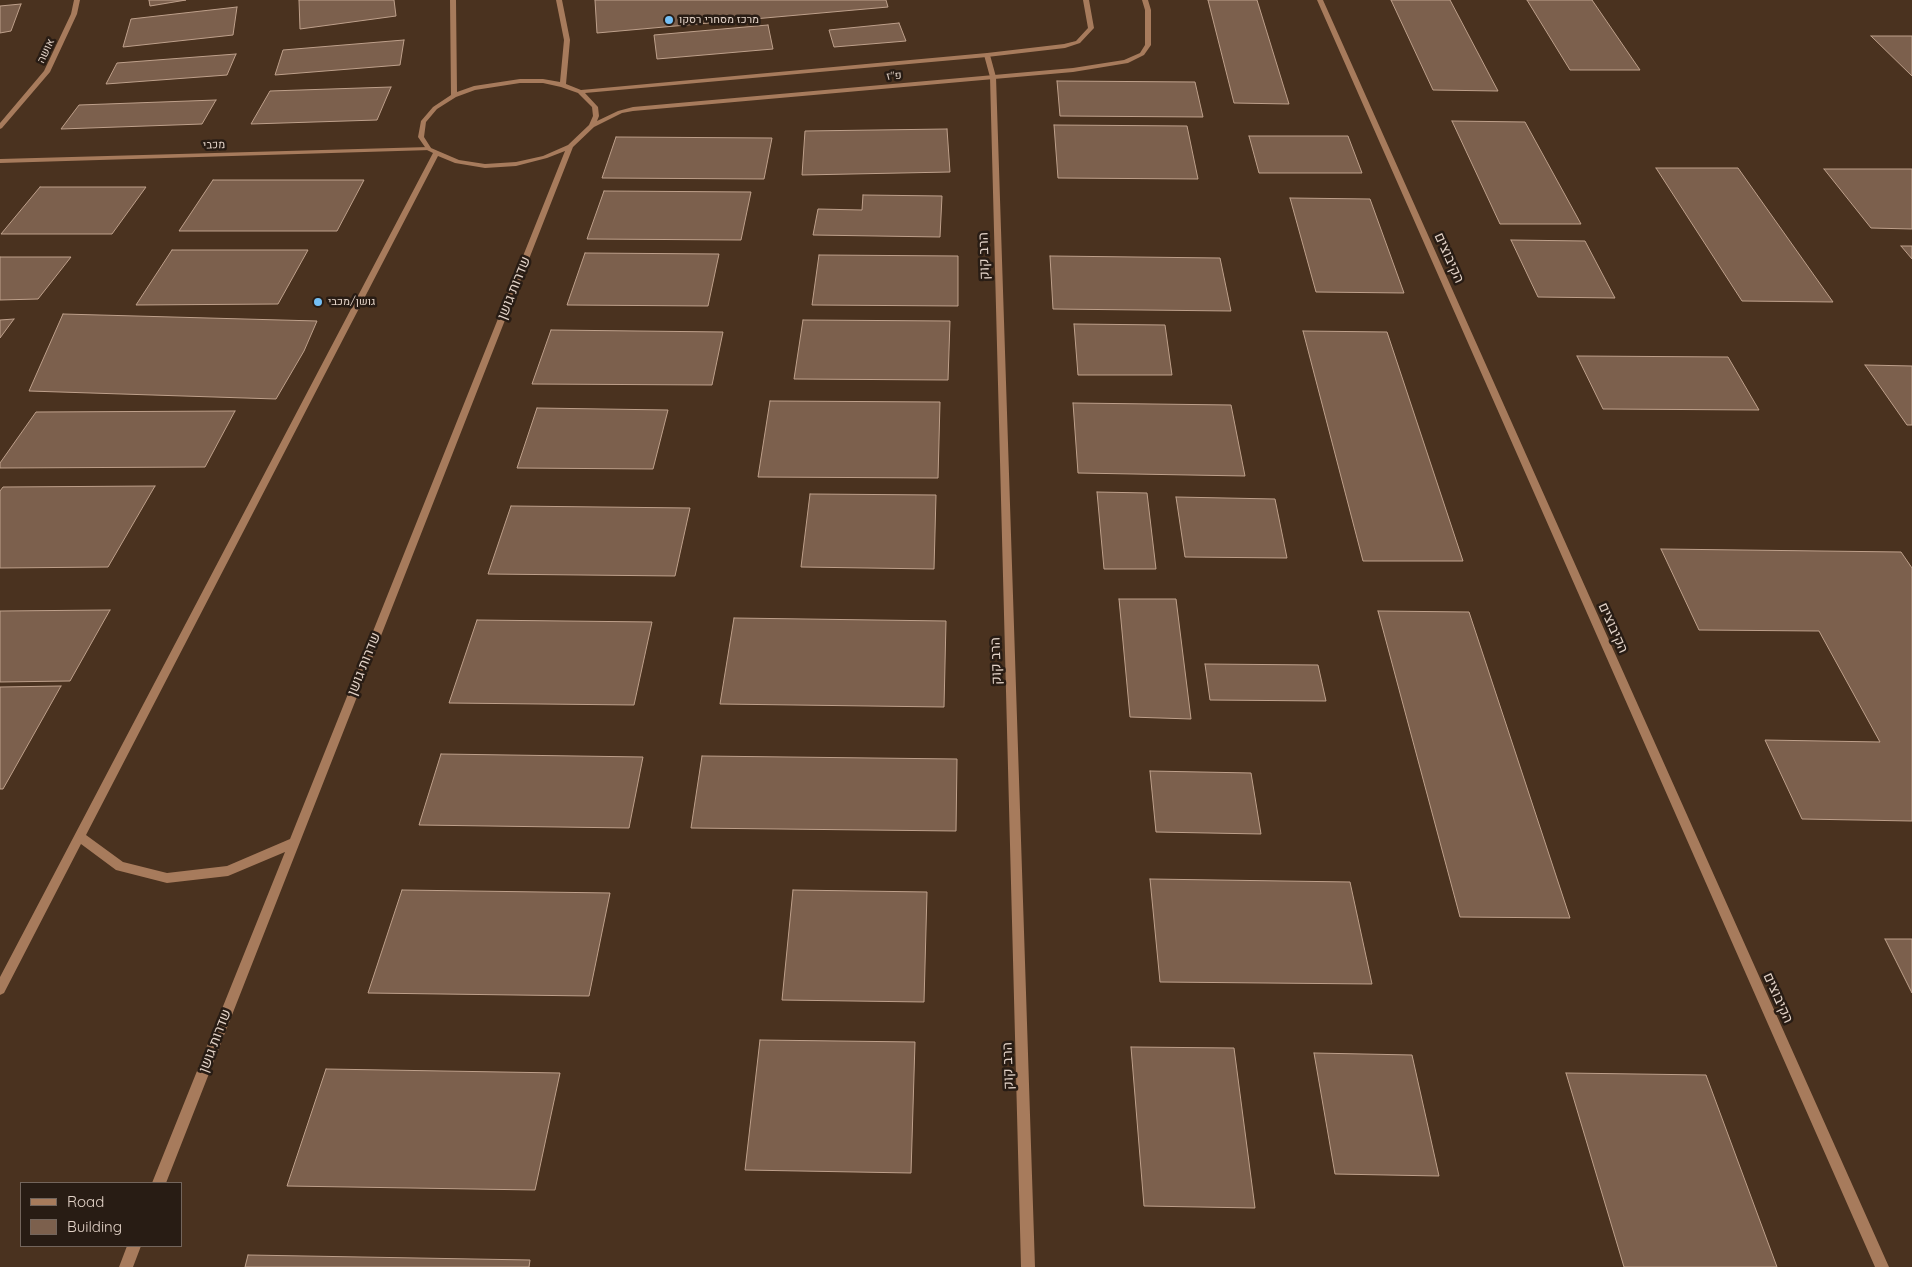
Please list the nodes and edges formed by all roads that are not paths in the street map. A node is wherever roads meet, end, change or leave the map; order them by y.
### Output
1 (77, 0) edge
2 (453, 0) edge
3 (558, 0) edge
4 (1086, 0) edge
5 (1145, 0) edge
6 (1320, 0) edge
7 (987, 55) junction
8 (992, 77) junction
9 (563, 85) junction
10 (580, 92) junction
11 (454, 96) junction
12 (592, 126) junction
13 (0, 127) edge
14 (570, 146) junction
15 (432, 152) junction
16 (0, 161) edge
17 (80, 837) junction
18 (293, 843) junction
19 (0, 989) edge
20 (159, 1182) edge
21 (134, 1247) edge
22 (126, 1267) edge
23 (1028, 1267) edge
24 (1882, 1267) edge

1 - 13 street, אושה
2 - 11 street
3 - 9 street
4 - 7 street, פ"ז
5 - 8 street, פ"ז
6 - 24 street, הקיבוצים
7 - 8 street, הרב קוק
7 - 10 street, פ"ז
8 - 12 street, פ"ז
8 - 23 street, הרב קוק
9 - 10 street
9 - 11 street
10 - 12 street
11 - 15 street
12 - 14 street, פ"ז
14 - 15 street
14 - 18 street, שדרות גושן
15 - 16 street, מכבי
15 - 17 street
17 - 18 street
17 - 19 street
18 - 20 street, שדרות גושן
21 - 22 street

